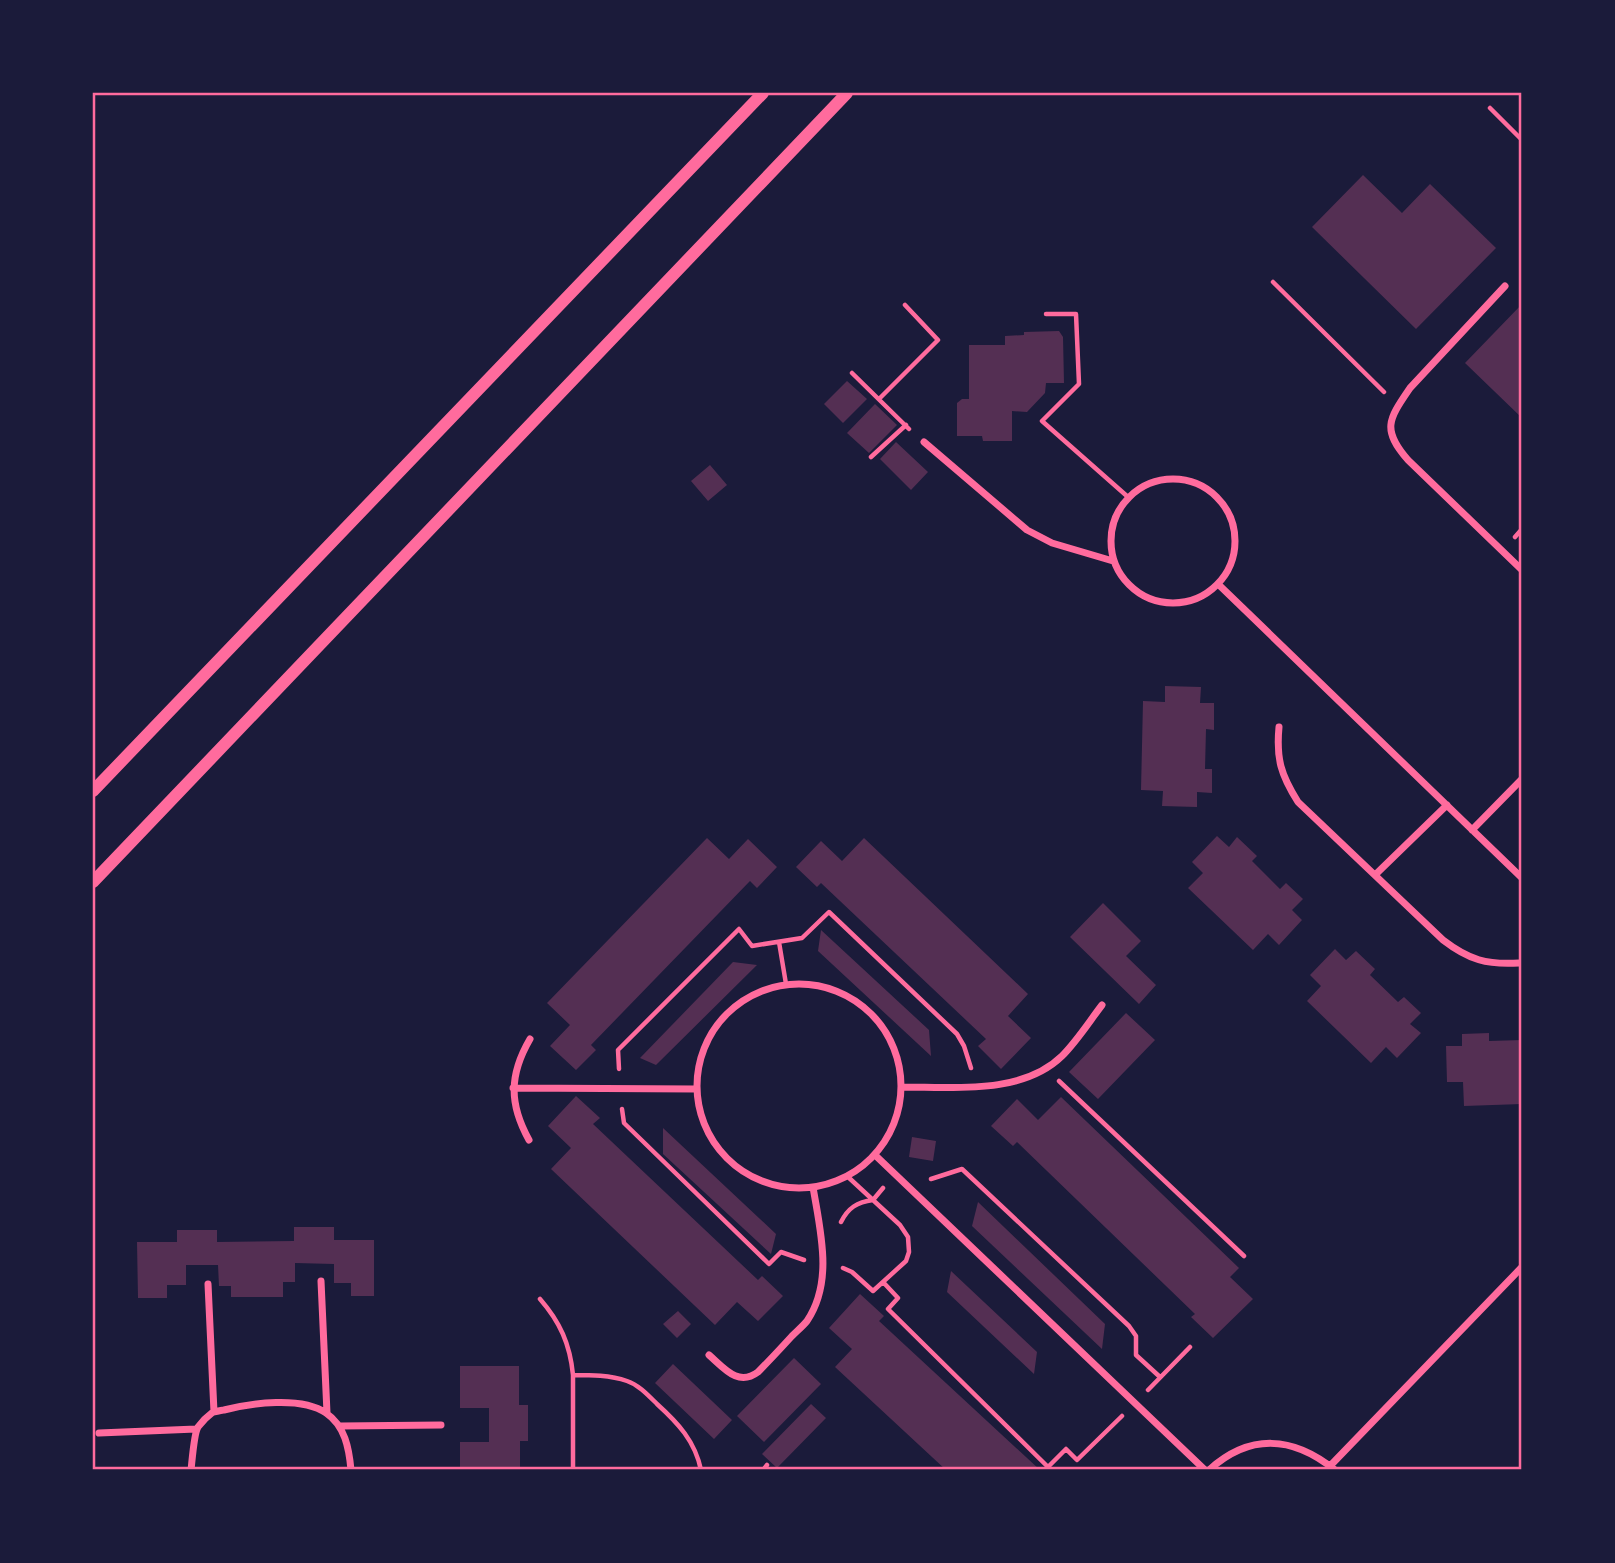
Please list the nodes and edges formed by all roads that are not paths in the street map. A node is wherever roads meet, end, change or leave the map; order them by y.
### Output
1 (763, 93) edge
2 (847, 93) edge
3 (1505, 286) dead end
4 (924, 442) road end
5 (1114, 561) junction
6 (1522, 570) edge
7 (1218, 584) junction
8 (1279, 727) dead end
9 (1522, 779) edge
10 (93, 791) edge
11 (1447, 804) junction
12 (1472, 830) junction
13 (1375, 875) junction
14 (1522, 878) edge
15 (93, 882) edge
16 (1519, 963) dead end
17 (1102, 1005) dead end
18 (530, 1039) dead end
19 (902, 1087) junction
20 (513, 1088) junction
21 (696, 1089) junction
22 (529, 1140) dead end
23 (875, 1155) junction
24 (813, 1187) junction
25 (1522, 1267) edge
26 (321, 1281) dead end
27 (208, 1284) dead end
28 (709, 1355) dead end
29 (214, 1412) junction
30 (327, 1413) junction
31 (441, 1425) dead end
32 (340, 1426) junction
33 (197, 1429) junction
34 (99, 1433) dead end
35 (1332, 1468) edge
36 (191, 1470) edge
37 (351, 1470) edge
38 (1207, 1470) edge

1 - 10 street
2 - 15 street
3 - 6 street
4 - 5 street
5 - 7 street
5 - 7 street
7 - 11 street
8 - 13 street
9 - 12 street
11 - 12 street
11 - 13 street
12 - 14 street
13 - 16 street
17 - 19 street
18 - 20 street
19 - 21 street
19 - 23 street
20 - 21 street
20 - 22 street
21 - 24 street
23 - 24 street
23 - 38 street
24 - 28 street
25 - 35 street
26 - 30 street
27 - 29 street
29 - 30 street
29 - 33 street
30 - 32 street
31 - 32 street
32 - 37 street
33 - 34 street
33 - 36 street
35 - 38 street

